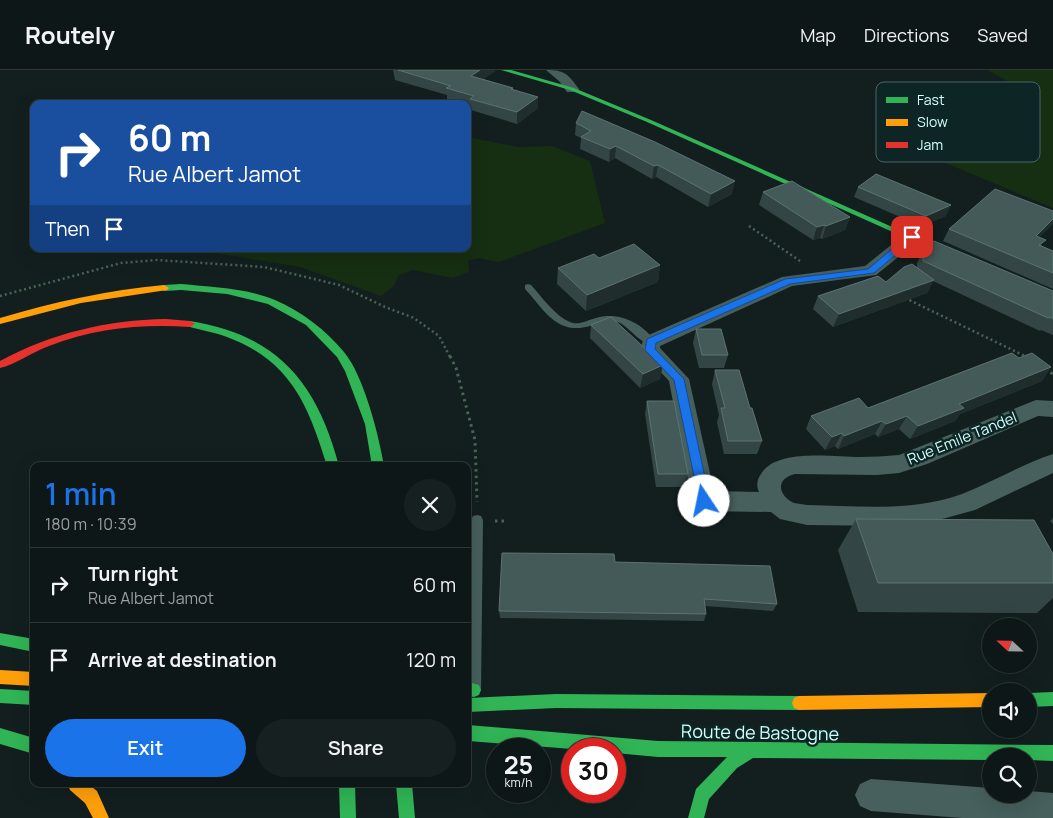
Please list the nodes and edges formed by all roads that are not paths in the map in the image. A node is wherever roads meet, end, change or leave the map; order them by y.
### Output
1 (504, 70) edge
2 (552, 70) edge
3 (572, 89) junction
4 (912, 237) junction
5 (974, 265) edge
6 (528, 287) dead end
7 (0, 321) edge
8 (651, 342) junction
9 (0, 365) edge
10 (1053, 409) edge
11 (332, 462) edge
12 (377, 462) edge
13 (1053, 463) edge
14 (776, 502) junction
15 (477, 520) dead end
16 (0, 639) edge
17 (30, 645) edge
18 (0, 677) edge
19 (30, 679) edge
20 (479, 690) edge
21 (0, 696) edge
22 (30, 698) edge
23 (1053, 699) edge
24 (982, 700) edge
25 (1037, 700) edge
26 (556, 701) junction
27 (471, 705) edge
28 (471, 733) edge
29 (0, 736) edge
30 (30, 745) edge
31 (752, 749) junction
32 (1053, 753) edge
33 (79, 787) edge
34 (347, 787) edge
35 (404, 787) edge
36 (871, 795) dead end
37 (1053, 808) edge
38 (101, 818) edge
39 (348, 818) edge
40 (406, 818) edge
41 (696, 818) edge

1 - 3 main road
2 - 3 street
3 - 4 main road
4 - 5 main road
4 - 8 street
6 - 8 lane
7 - 12 main road
8 - 14 street
9 - 11 main road
10 - 14 street, Rue Emile Tandel
13 - 14 street
15 - 20 lane
16 - 17 main road
18 - 19 main road
20 - 26 main road
21 - 22 main road
23 - 25 main road
24 - 26 main road, Route de Bastogne
26 - 27 main road, Route de Bastogne
28 - 31 main road, Route de Bastogne
29 - 30 main road
31 - 32 main road, Route de Bastogne
31 - 41 main road
33 - 38 main road
34 - 39 main road
35 - 40 main road
36 - 37 street

